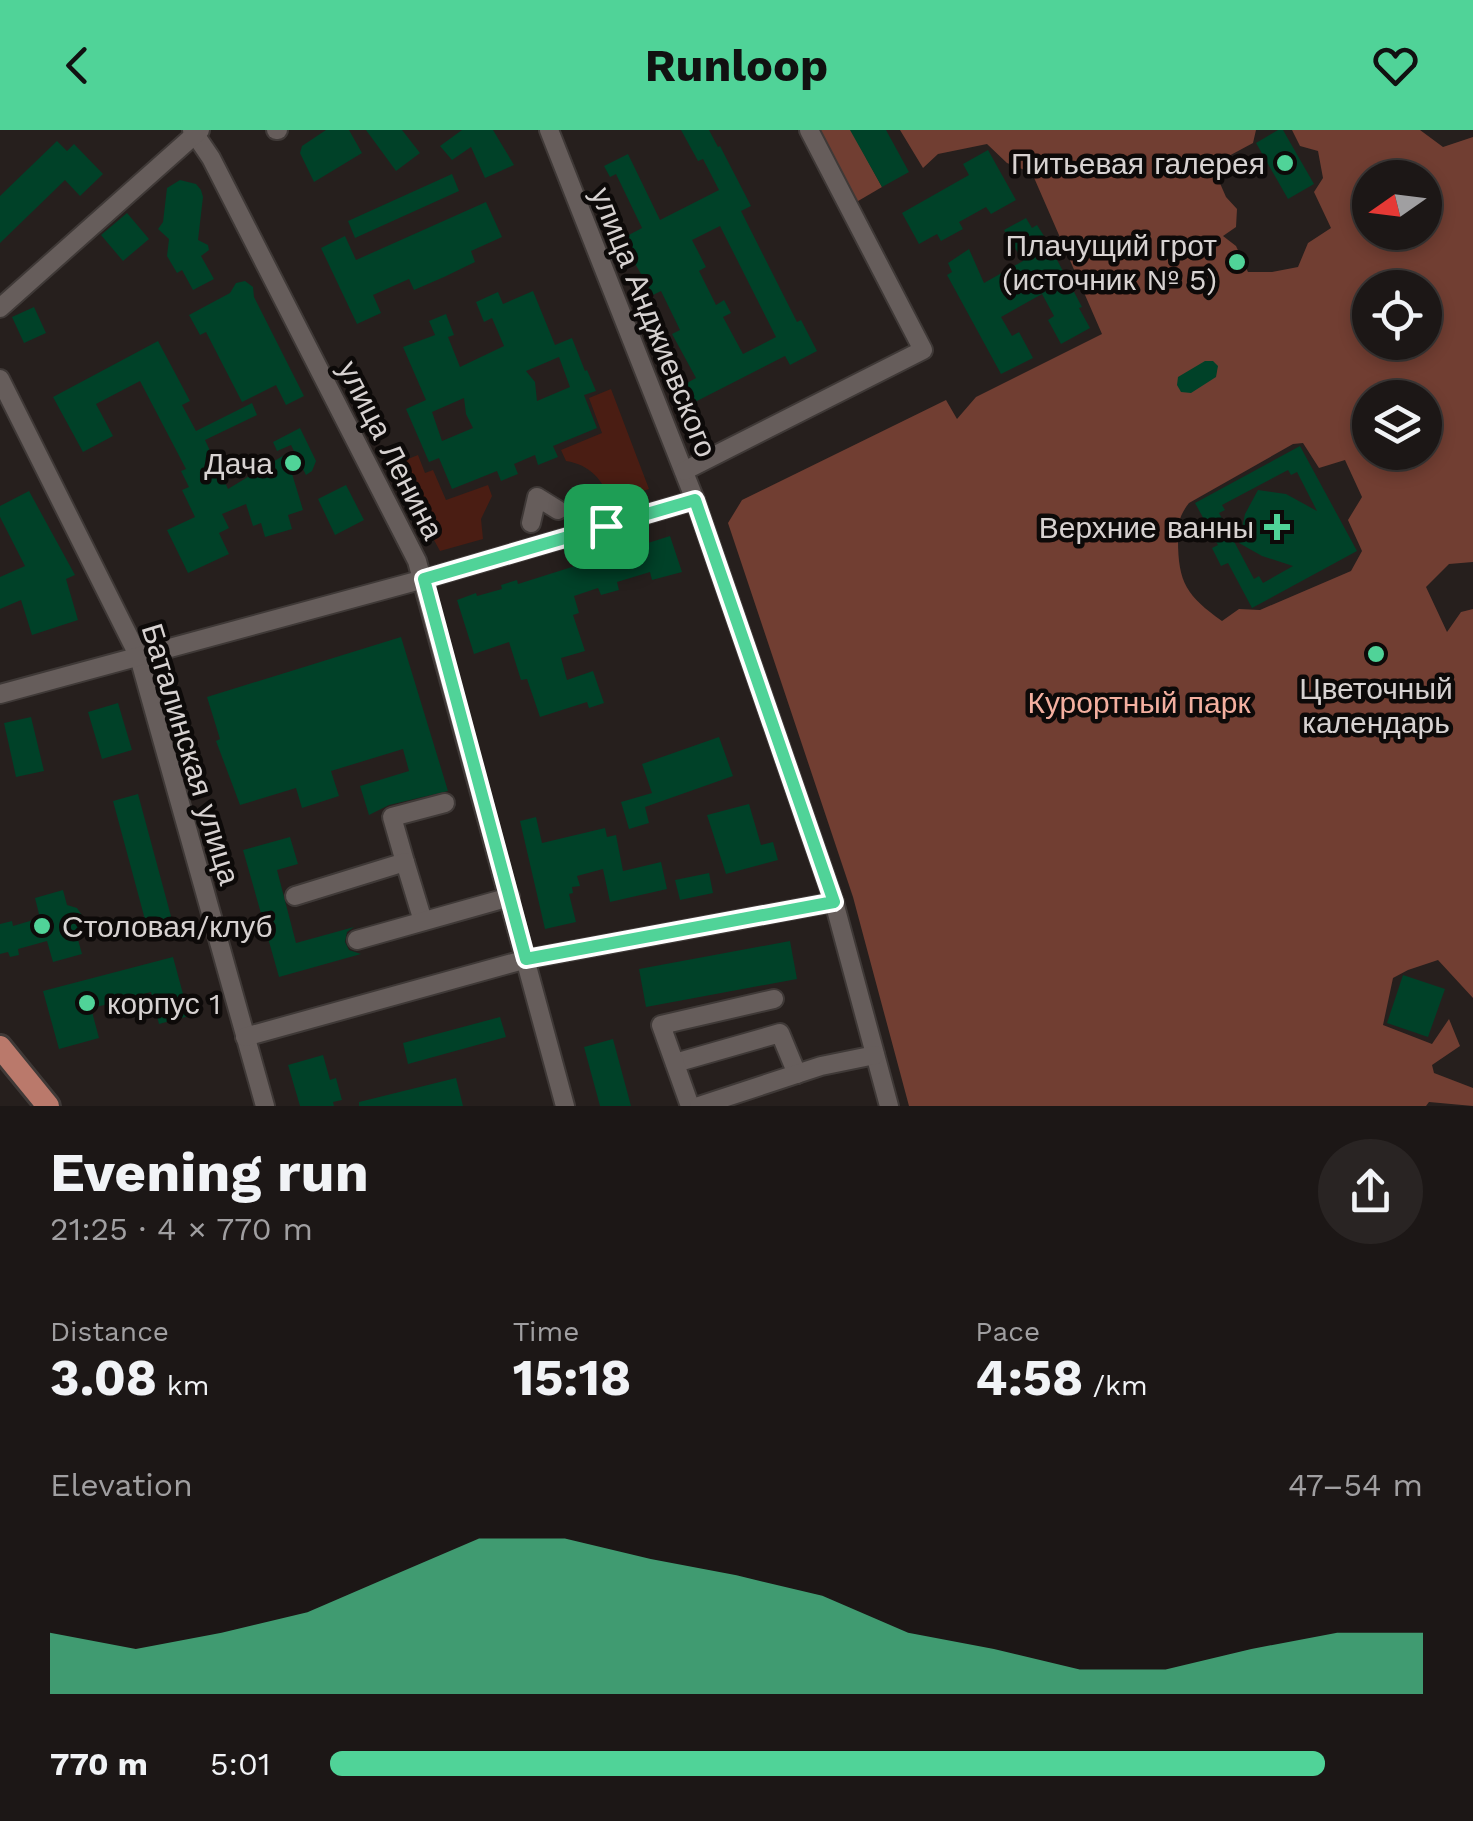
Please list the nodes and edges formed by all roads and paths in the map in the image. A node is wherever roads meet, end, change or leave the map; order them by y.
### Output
1 (548, 130) edge
2 (809, 130) edge
3 (196, 131) edge
4 (0, 308) edge
5 (0, 379) edge
6 (684, 471) junction
7 (695, 500) junction
8 (558, 510) dead end
9 (531, 523) dead end
10 (424, 579) junction
11 (139, 656) junction
12 (0, 694) edge
13 (446, 802) dead end
14 (405, 862) junction
15 (295, 896) dead end
16 (510, 897) junction
17 (834, 902) junction
18 (423, 922) junction
19 (357, 940) dead end
20 (526, 959) junction
21 (774, 999) dead end
22 (245, 1037) junction
23 (0, 1046) edge
24 (875, 1055) junction
25 (675, 1063) junction
26 (797, 1074) junction
27 (48, 1106) edge
28 (265, 1106) edge
29 (566, 1106) edge
30 (690, 1106) edge
31 (699, 1106) edge
32 (889, 1106) edge

1 - 6 street, улица Анджиевского
2 - 6 street
3 - 4 street
3 - 10 street, улица Ленина
5 - 11 street, Баталинская улица
6 - 7 street, улица Анджиевского
7 - 10 street
7 - 17 street, улица Анджиевского
8 - 9 street
10 - 11 street
10 - 16 street, улица Ленина
11 - 12 street
11 - 22 street, Баталинская улица
13 - 14 street
14 - 15 street
14 - 18 street
16 - 18 street
16 - 20 street, улица Ленина
17 - 20 street
17 - 24 street, улица Анджиевского
18 - 19 street
20 - 22 street
20 - 29 street, улица Ленина
21 - 25 street
22 - 28 street, Баталинская улица
23 - 27 main road
24 - 26 street
24 - 32 street, улица Анджиевского
25 - 26 street
25 - 30 street
26 - 31 street

